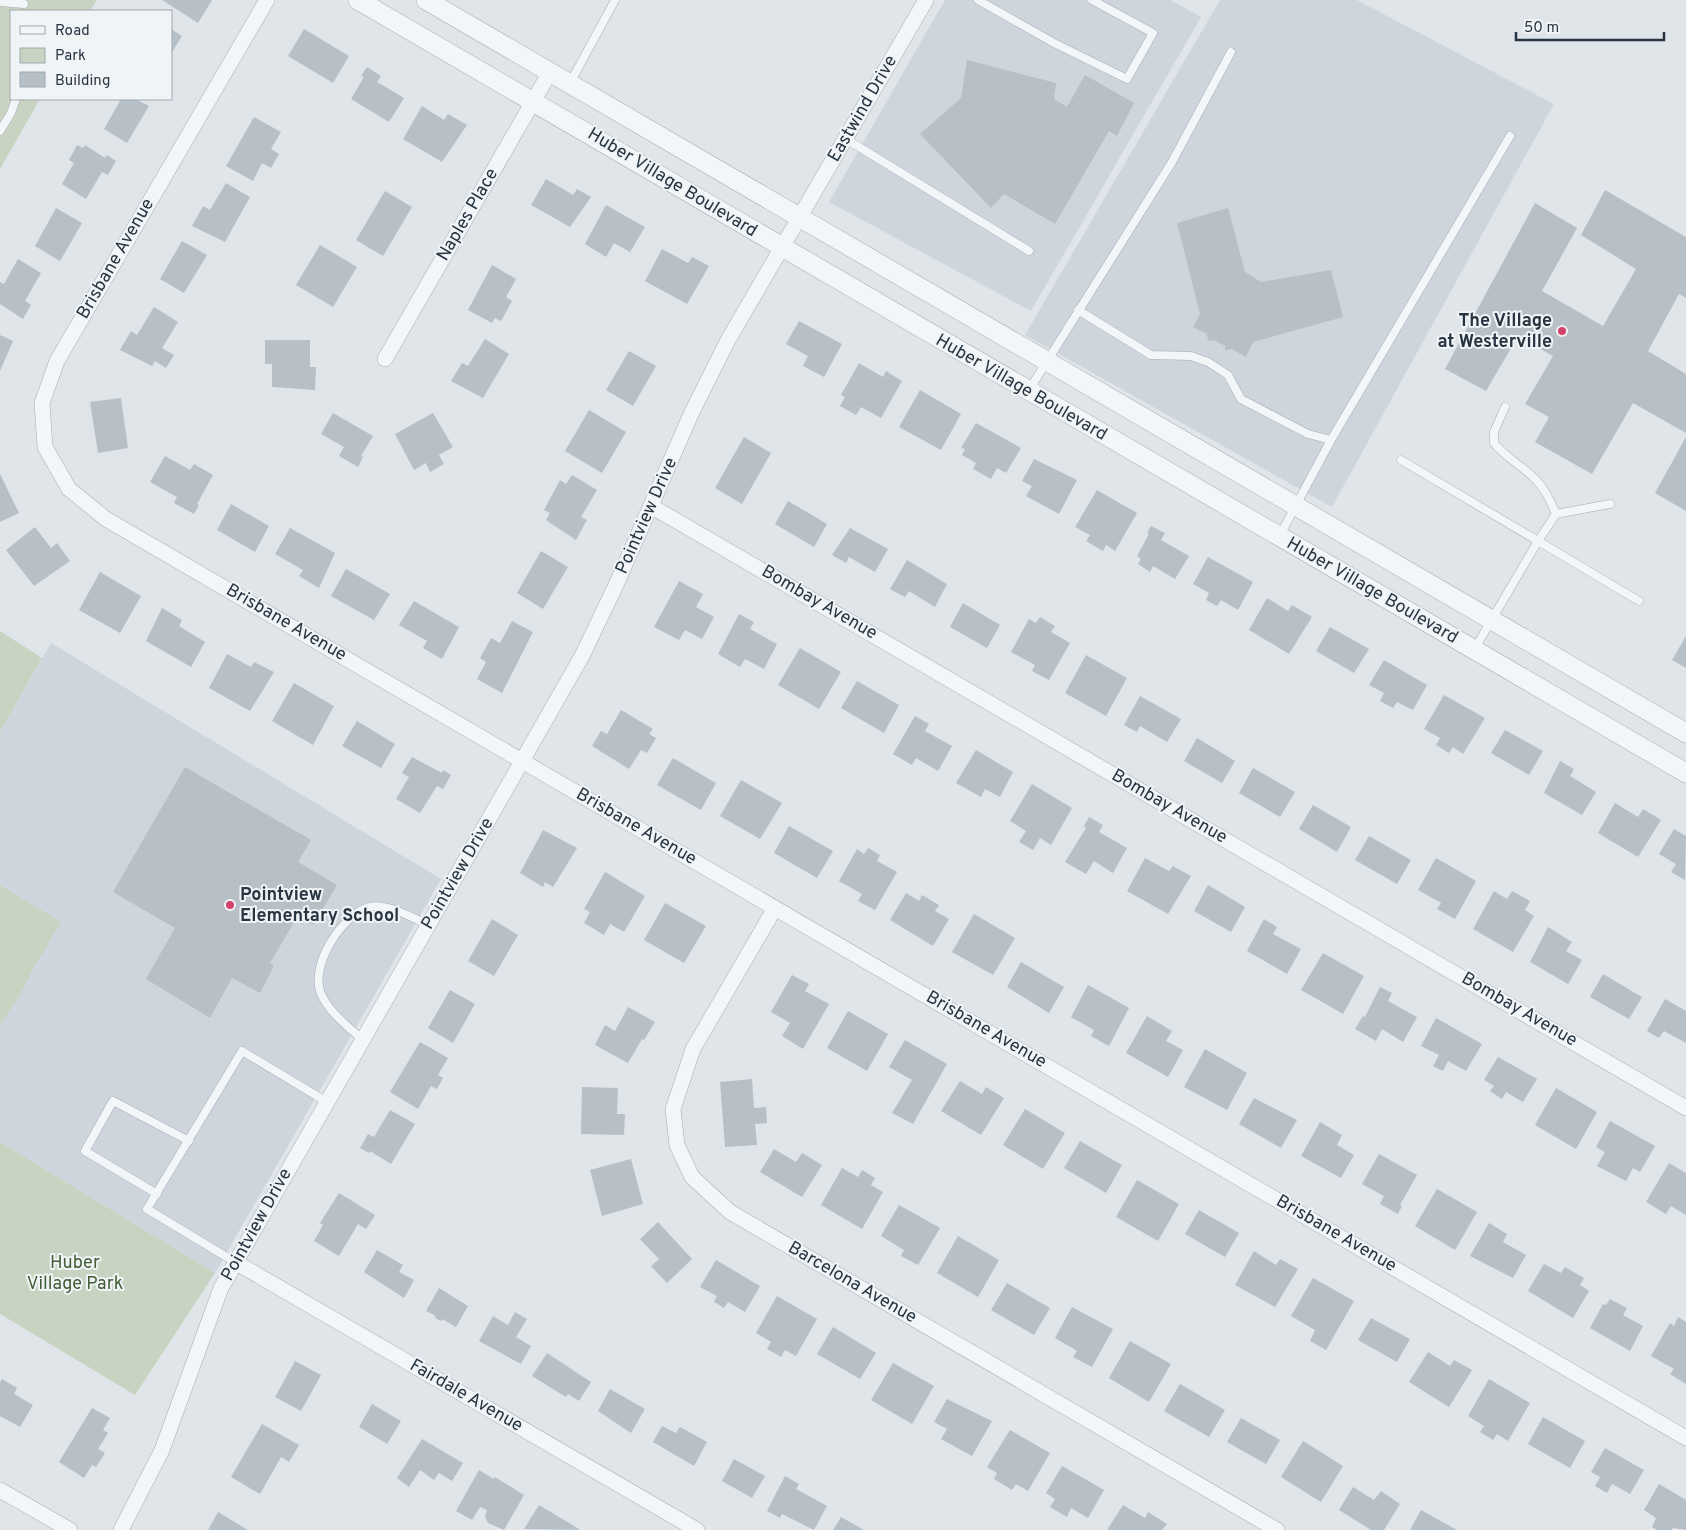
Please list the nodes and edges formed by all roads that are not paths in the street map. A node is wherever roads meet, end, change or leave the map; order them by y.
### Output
1 (268, 0) edge
2 (358, 0) edge
3 (426, 0) edge
4 (615, 0) edge
5 (926, 0) edge
6 (978, 0) edge
7 (1092, 0) edge
8 (0, 2) edge
9 (992, 3) edge
10 (24, 5) edge
11 (1231, 52) dead end
12 (550, 72) junction
13 (570, 84) junction
14 (16, 100) edge
15 (533, 102) junction
16 (0, 131) edge
17 (1510, 136) dead end
18 (846, 139) junction
19 (799, 219) junction
20 (782, 248) junction
21 (1029, 251) dead end
22 (1078, 310) junction
23 (385, 359) dead end
24 (1045, 362) junction
25 (1028, 392) junction
26 (1505, 407) dead end
27 (1332, 440) junction
28 (1401, 460) dead end
29 (1610, 504) dead end
30 (651, 506) junction
31 (1296, 508) junction
32 (1556, 514) junction
33 (1279, 538) junction
34 (1538, 541) junction
35 (1639, 601) dead end
36 (1491, 620) junction
37 (1474, 650) junction
38 (1686, 734) edge
39 (522, 762) junction
40 (1686, 773) edge
41 (775, 908) junction
42 (428, 925) junction
43 (362, 1040) junction
44 (327, 1102) junction
45 (1686, 1108) edge
46 (189, 1141) junction
47 (156, 1194) junction
48 (235, 1262) junction
49 (1686, 1438) edge
50 (0, 1490) edge
51 (70, 1530) edge
52 (121, 1530) edge
53 (697, 1530) edge
54 (1277, 1530) edge

1 - 39 street, Brisbane Avenue
2 - 15 street, Huber Village Boulevard
3 - 12 street, Huber Village Boulevard
4 - 13 lane
5 - 18 street, Eastwind Drive
6 - 9 lane
7 - 9 lane
8 - 10 lane
11 - 22 lane
12 - 13 street, Huber Village Boulevard
12 - 15 street, Naples Place
13 - 19 street, Huber Village Boulevard
14 - 16 lane
15 - 20 street, Huber Village Boulevard
15 - 23 street, Naples Place
17 - 27 lane
18 - 19 street, Eastwind Drive
18 - 21 lane
19 - 20 street, Pointview Drive
19 - 24 street, Huber Village Boulevard
20 - 25 street, Huber Village Boulevard
20 - 30 street, Pointview Drive
22 - 24 lane
22 - 27 lane
24 - 25 lane
24 - 31 street, Huber Village Boulevard
25 - 33 street, Huber Village Boulevard
26 - 32 lane
27 - 31 lane
28 - 34 lane
29 - 32 lane
30 - 39 street, Pointview Drive
30 - 45 street, Bombay Avenue
31 - 33 lane
31 - 36 street, Huber Village Boulevard
32 - 34 lane
33 - 37 street, Huber Village Boulevard
34 - 35 lane
34 - 36 lane
36 - 37 lane
36 - 38 street, Huber Village Boulevard
37 - 40 street, Huber Village Boulevard
39 - 41 street, Brisbane Avenue
39 - 42 street, Pointview Drive
41 - 49 street, Brisbane Avenue
41 - 54 street, Barcelona Avenue
42 - 43 street, Pointview Drive
42 - 43 lane
43 - 44 street, Pointview Drive
44 - 46 lane
44 - 48 street, Pointview Drive
46 - 47 lane
46 - 47 lane
47 - 48 lane
48 - 52 street, Pointview Drive
48 - 53 street, Fairdale Avenue
50 - 51 street

